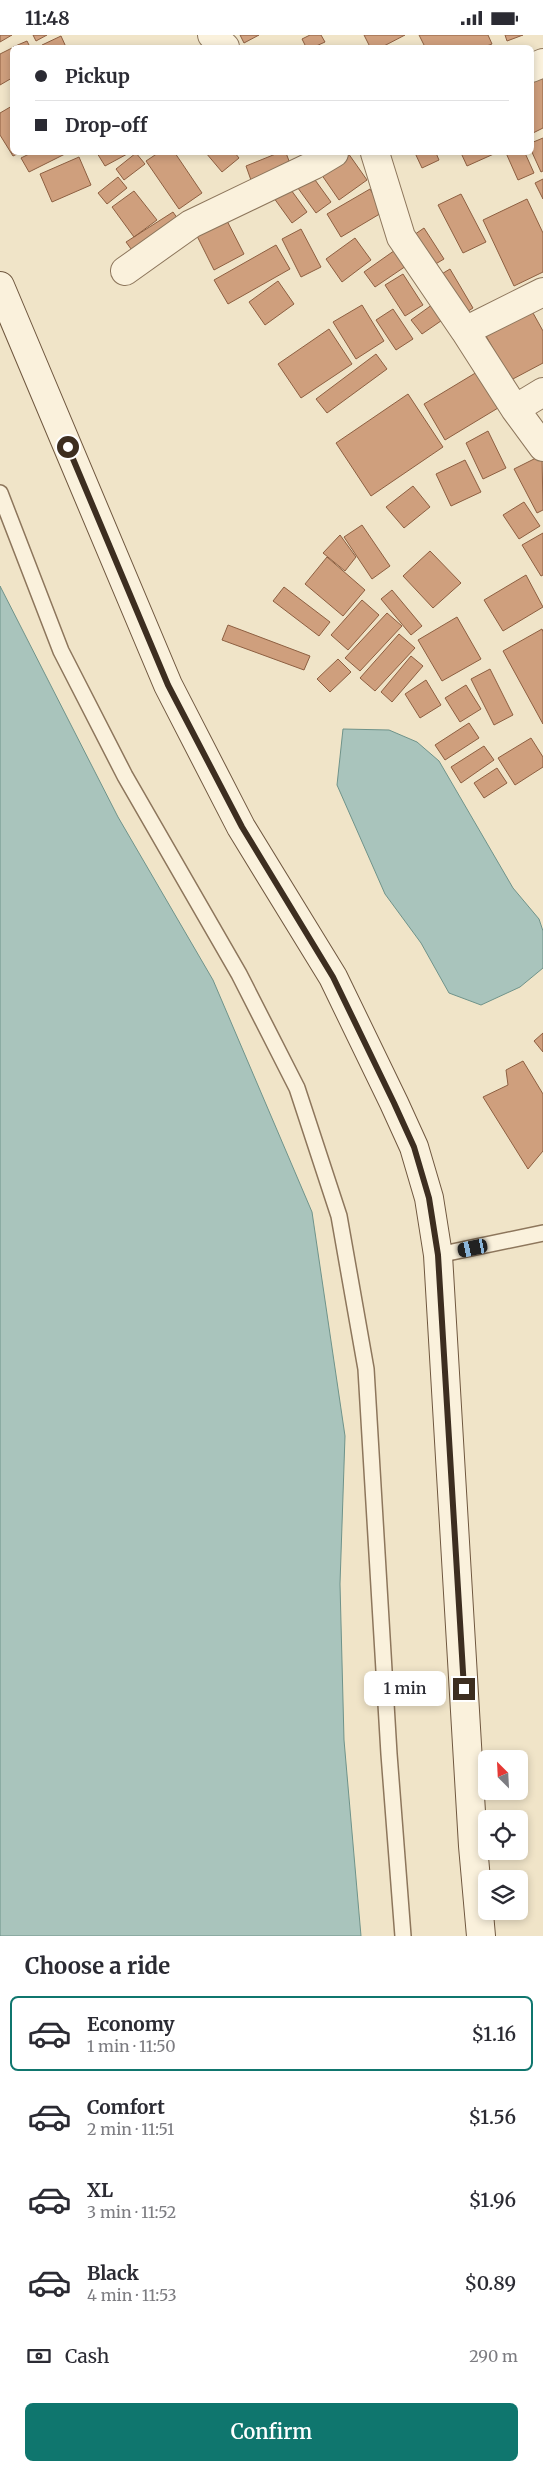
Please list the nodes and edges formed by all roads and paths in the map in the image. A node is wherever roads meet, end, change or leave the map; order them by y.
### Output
1 (212, 35) edge
2 (223, 45) edge
3 (376, 155) edge
4 (316, 157) edge
5 (125, 271) dead end
6 (0, 286) edge
7 (543, 292) edge
8 (465, 331) junction
9 (543, 392) edge
10 (515, 409) junction
11 (543, 447) edge
12 (0, 493) edge
13 (543, 1233) edge
14 (438, 1255) junction
15 (403, 1936) edge
16 (481, 1936) edge

1 - 2 main road
3 - 8 main road
4 - 5 main road
6 - 14 main road
7 - 8 main road
8 - 10 main road
9 - 10 main road
10 - 11 main road
12 - 15 lane
13 - 14 lane
14 - 16 main road

